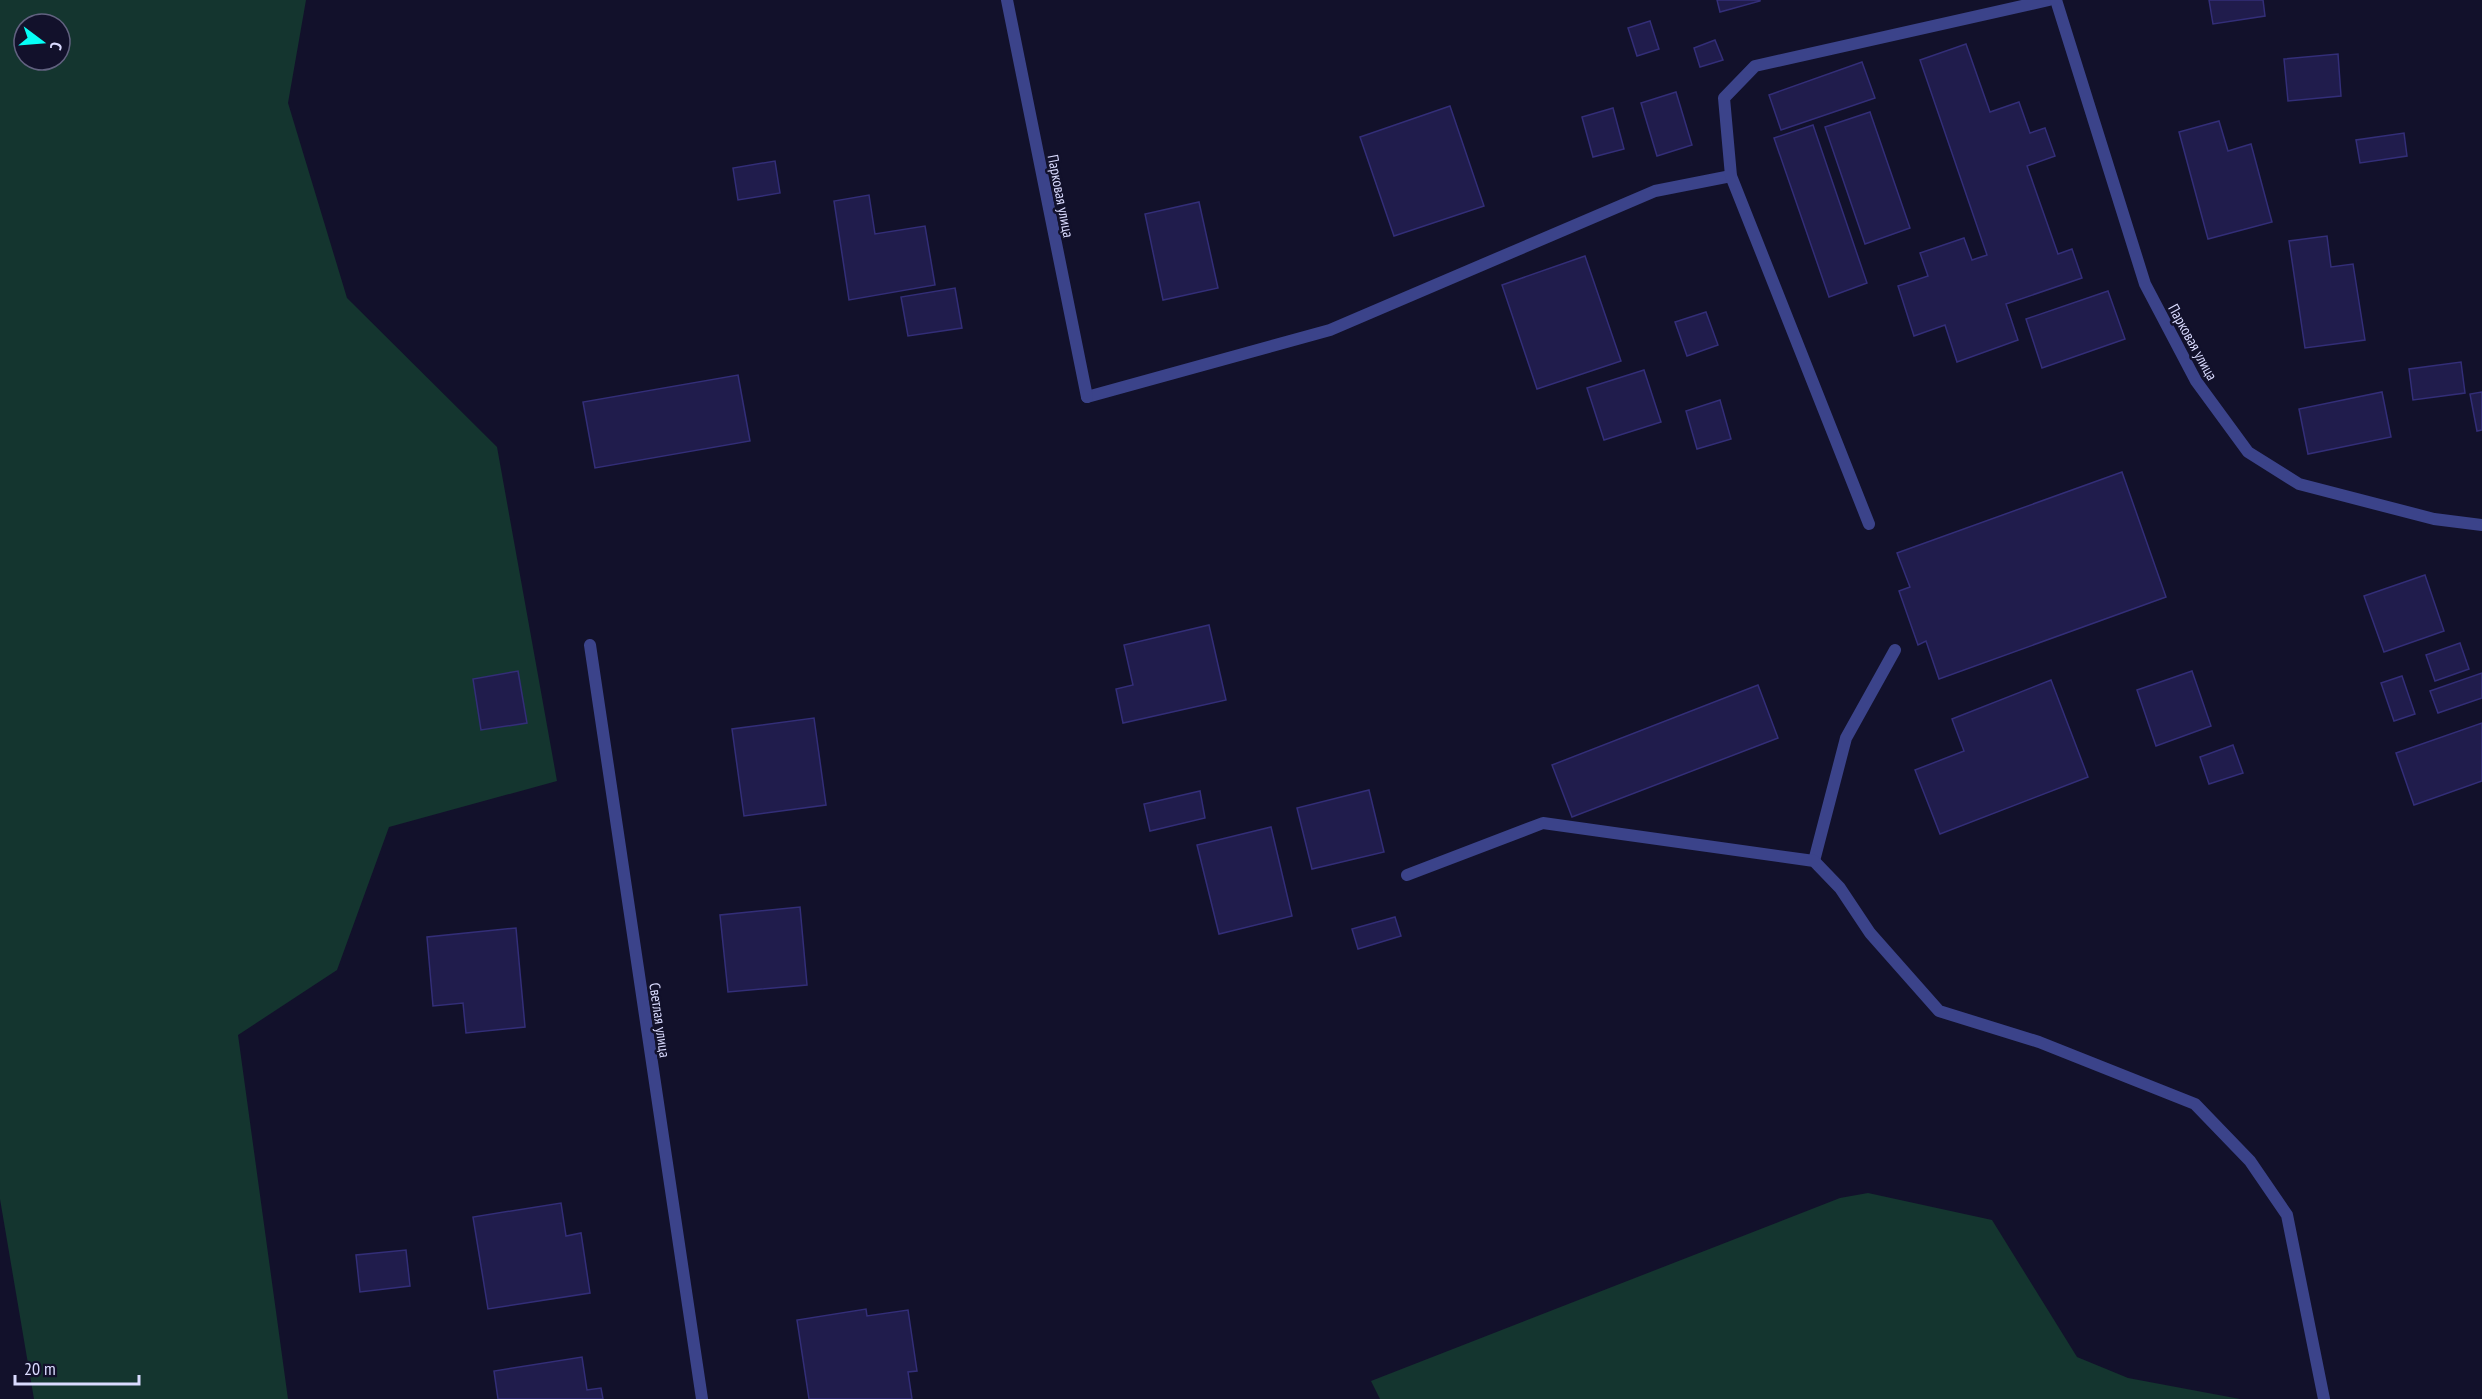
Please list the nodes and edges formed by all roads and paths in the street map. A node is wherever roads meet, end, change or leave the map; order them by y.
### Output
1 (1007, 0) edge
2 (2049, 0) edge
3 (2056, 0) edge
4 (1731, 176) junction
5 (1869, 524) dead end
6 (2482, 525) edge
7 (590, 645) dead end
8 (1895, 650) dead end
9 (1814, 861) junction
10 (1407, 875) dead end
11 (702, 1399) edge
12 (2324, 1399) edge

1 - 4 street, Парковая улица
2 - 4 street
3 - 6 street, Парковая улица
4 - 5 street
7 - 11 street, Светлая улица
8 - 9 street
9 - 10 street
9 - 12 street

